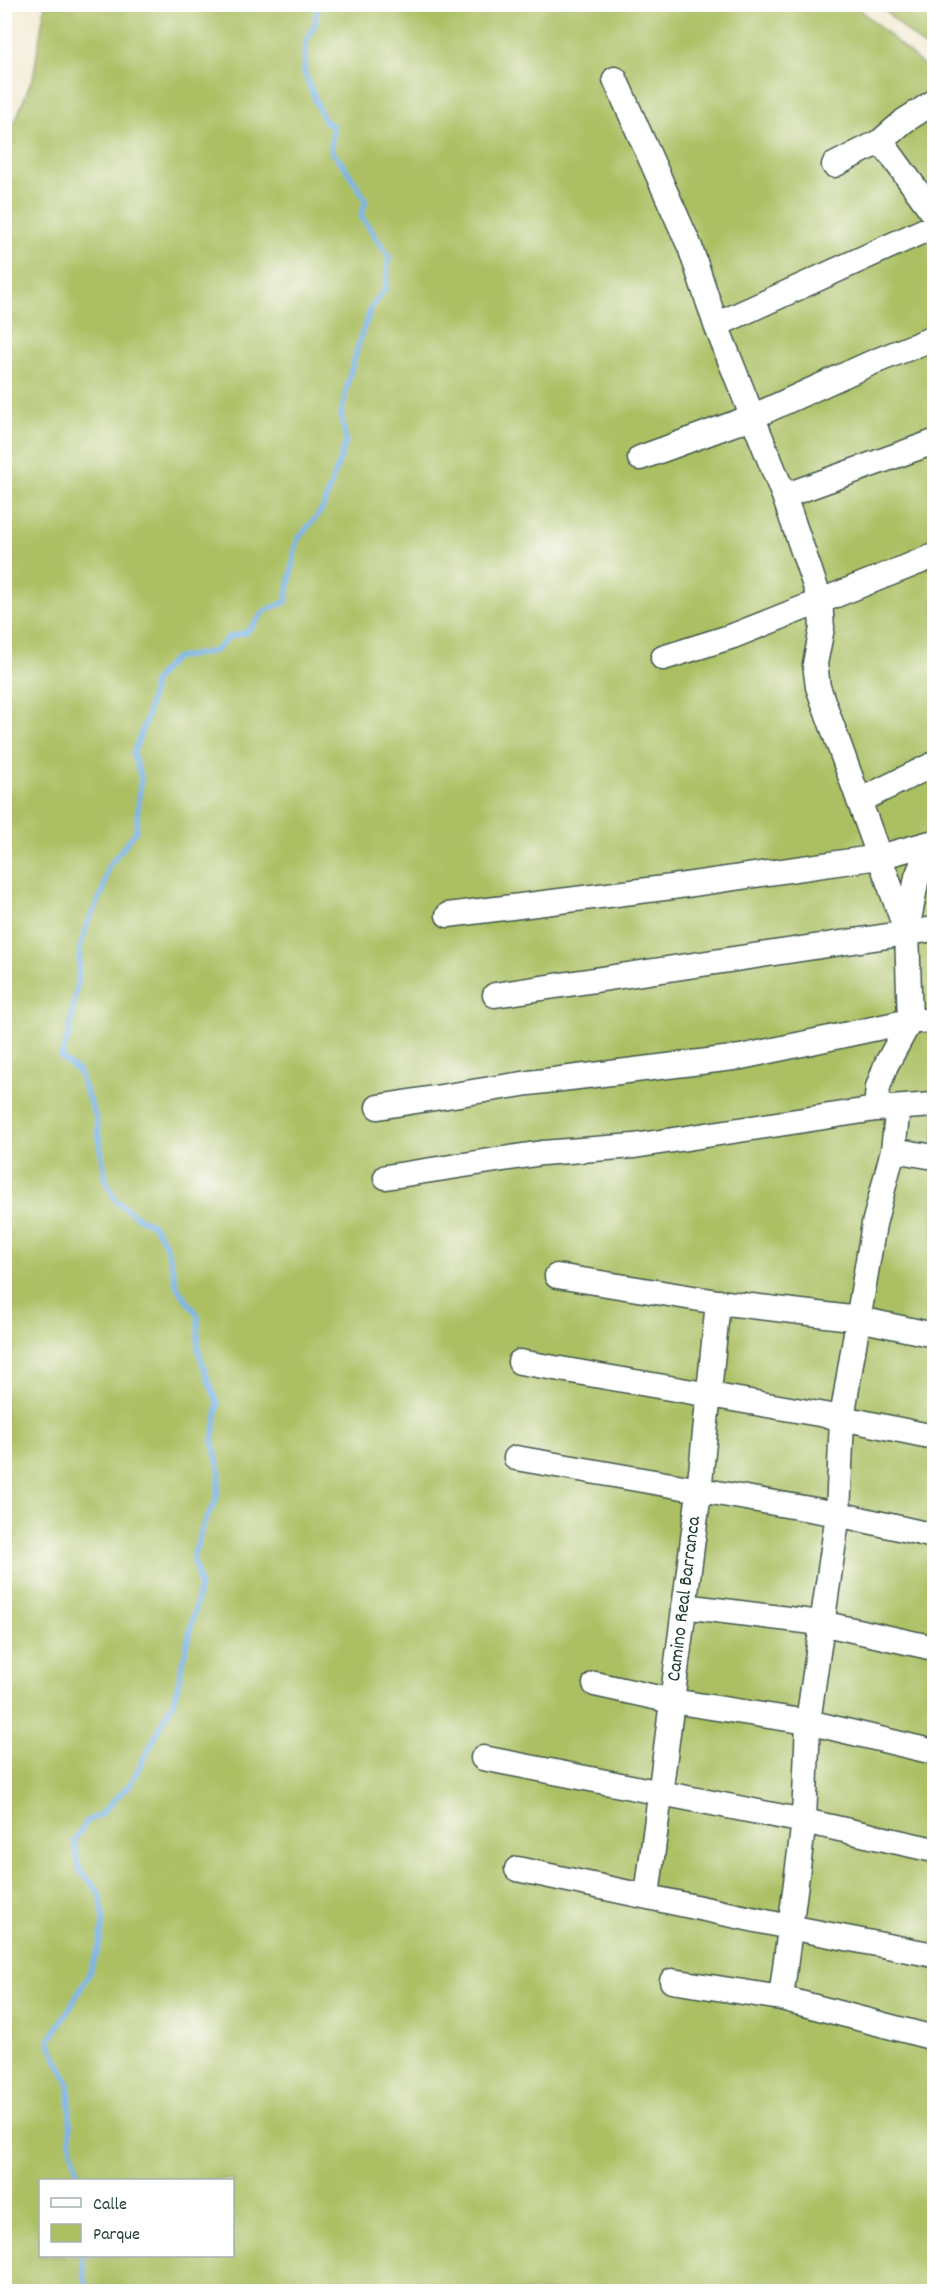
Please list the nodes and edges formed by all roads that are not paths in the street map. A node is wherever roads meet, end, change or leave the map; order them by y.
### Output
1 (615, 79) dead end
2 (934, 102) edge
3 (881, 141) junction
4 (834, 165) dead end
5 (934, 214) edge
6 (934, 226) edge
7 (716, 325) junction
8 (934, 338) edge
9 (752, 417) junction
10 (934, 442) edge
11 (640, 458) dead end
12 (784, 496) junction
13 (934, 556) edge
14 (820, 600) junction
15 (663, 658) dead end
16 (934, 764) edge
17 (859, 801) junction
18 (932, 843) edge
19 (879, 857) junction
20 (448, 915) dead end
21 (934, 929) edge
22 (907, 933) junction
23 (495, 995) dead end
24 (910, 1021) junction
25 (934, 1021) edge
26 (934, 1105) edge
27 (378, 1107) dead end
28 (887, 1108) junction
29 (893, 1150) junction
30 (934, 1157) edge
31 (386, 1177) dead end
32 (557, 1276) dead end
33 (718, 1302) junction
34 (859, 1319) junction
35 (934, 1335) edge
36 (520, 1362) dead end
37 (708, 1394) junction
38 (842, 1418) junction
39 (934, 1437) edge
40 (516, 1458) dead end
41 (699, 1492) junction
42 (838, 1514) junction
43 (934, 1536) edge
44 (684, 1606) junction
45 (821, 1623) junction
46 (934, 1648) edge
47 (595, 1684) dead end
48 (672, 1701) junction
49 (808, 1722) junction
50 (934, 1752) edge
51 (483, 1758) dead end
52 (660, 1793) junction
53 (804, 1821) junction
54 (934, 1850) edge
55 (517, 1869) dead end
56 (647, 1896) junction
57 (789, 1927) junction
58 (934, 1955) edge
59 (672, 1982) dead end
60 (781, 1998) junction
61 (934, 2038) edge

1 - 7 street
2 - 3 street
3 - 4 street
3 - 5 street
6 - 7 street
7 - 9 street
8 - 9 street
9 - 11 street
9 - 12 street
10 - 12 street
12 - 14 street
13 - 14 street
14 - 15 street
14 - 17 street
16 - 17 street
17 - 19 street
18 - 19 street
18 - 22 street
19 - 20 street
19 - 22 street
21 - 22 street
22 - 23 street
22 - 24 street
24 - 25 street
24 - 27 street
24 - 28 street
26 - 28 street
28 - 29 street
28 - 31 street
29 - 30 street
29 - 34 street
32 - 33 street
33 - 34 street
33 - 37 street, Camino Real Barranca
34 - 35 street
34 - 38 street
36 - 37 street
37 - 38 street
37 - 41 street, Camino Real Barranca
38 - 39 street
38 - 42 street
40 - 41 street
41 - 42 street
41 - 44 street, Camino Real Barranca
42 - 43 street
42 - 45 street
44 - 45 street
44 - 48 street, Camino Real Barranca
45 - 46 street
45 - 49 street
47 - 48 street
48 - 49 street
48 - 52 street, Camino Real Barranca
49 - 50 street
49 - 53 street
51 - 52 street
52 - 53 street
52 - 56 street, Camino Real Barranca
53 - 54 street
53 - 57 street
55 - 56 street
56 - 57 street
57 - 58 street
57 - 60 street
59 - 60 street
60 - 61 street

